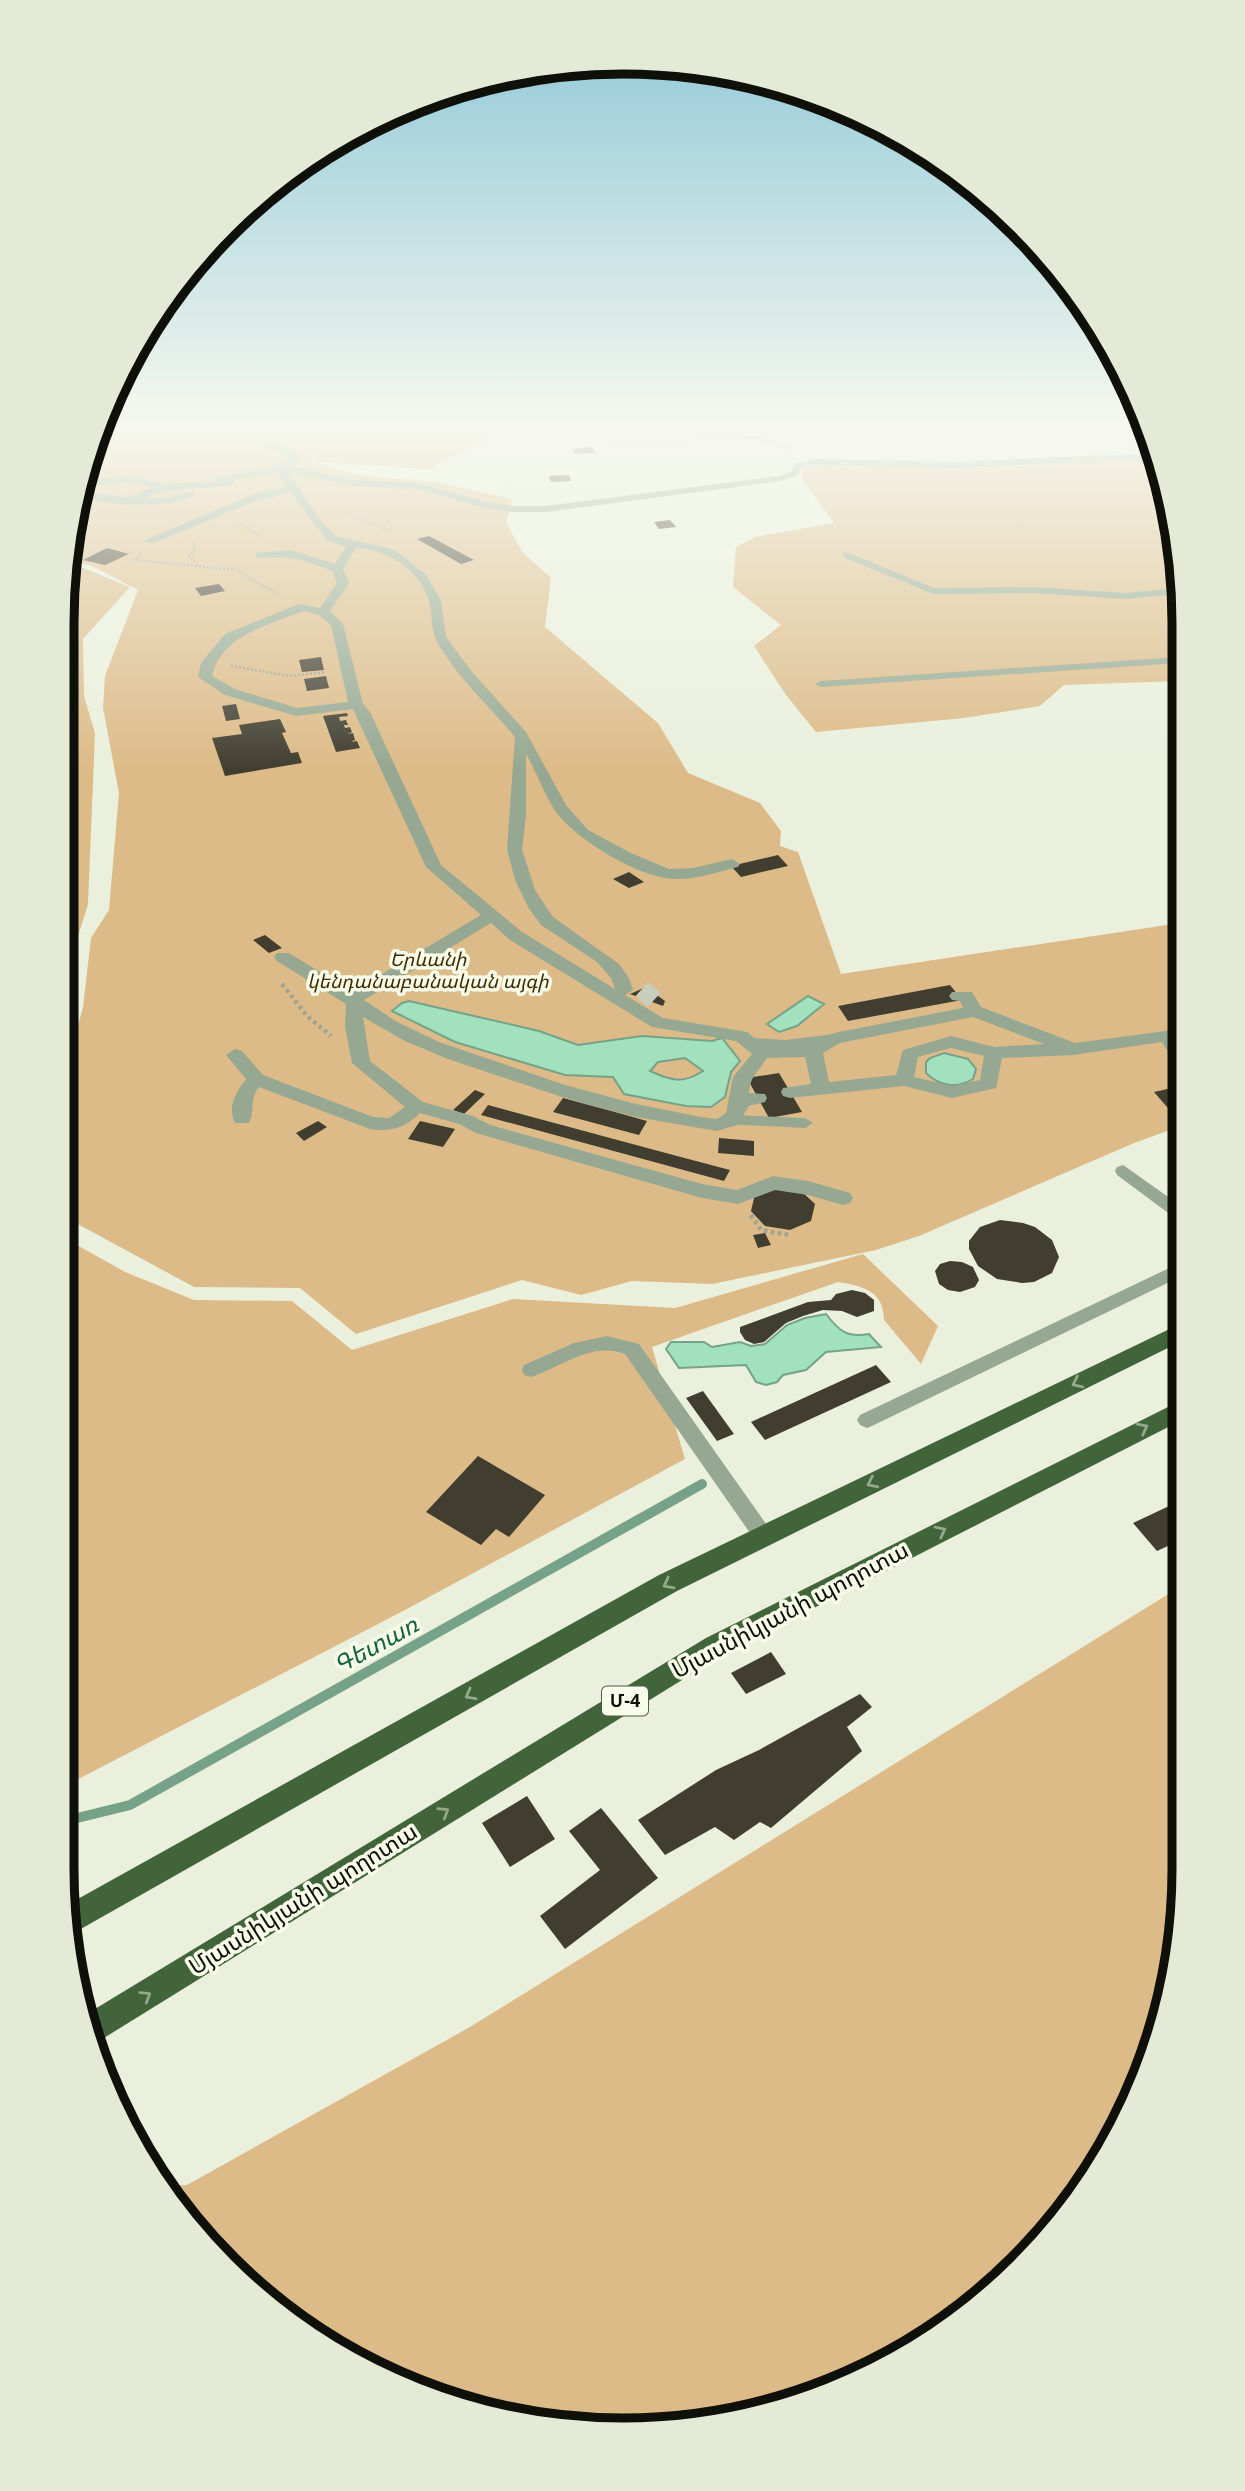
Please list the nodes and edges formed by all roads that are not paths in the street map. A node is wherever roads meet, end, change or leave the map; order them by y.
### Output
1 (158, 537) edge
2 (330, 537) edge
3 (149, 541) dead end
4 (353, 545) junction
5 (260, 555) dead end
6 (846, 555) dead end
7 (337, 569) junction
8 (1170, 592) edge
9 (323, 612) junction
10 (1172, 660) edge
11 (821, 684) dead end
12 (356, 705) junction
13 (522, 737) junction
14 (732, 863) dead end
15 (491, 916) junction
16 (516, 936) junction
17 (283, 957) road end
18 (965, 976) dead end
19 (354, 1001) junction
20 (966, 1001) junction
21 (902, 1018) junction
22 (1172, 1035) edge
23 (834, 1039) junction
24 (758, 1048) junction
25 (930, 1048) junction
26 (1073, 1049) junction
27 (806, 1052) junction
28 (993, 1054) junction
29 (235, 1055) dead end
30 (256, 1079) junction
31 (904, 1080) junction
32 (821, 1088) junction
33 (790, 1092) dead end
34 (415, 1106) junction
35 (242, 1119) dead end
36 (731, 1120) junction
37 (805, 1123) dead end
38 (1124, 1171) dead end
39 (843, 1198) dead end
40 (1172, 1207) edge
41 (1172, 1273) edge
42 (1172, 1336) edge
43 (531, 1370) dead end
44 (1172, 1414) edge
45 (867, 1420) dead end
46 (764, 1537) junction
47 (76, 1917) edge
48 (97, 2026) edge

1 - 3 street
2 - 4 street
4 - 7 street
4 - 13 street
5 - 7 street
6 - 8 lane
7 - 9 street
9 - 12 street
9 - 12 street
10 - 11 lane
12 - 15 street
13 - 14 street
13 - 16 street
15 - 16 street
15 - 19 street
16 - 24 street
17 - 19 street
18 - 20 street
19 - 34 street
19 - 36 street
20 - 21 street
20 - 26 street
21 - 23 street
21 - 25 street
22 - 26 street
23 - 24 lane
23 - 27 street
24 - 27 street
24 - 36 street
25 - 28 street
25 - 31 street
26 - 28 street
27 - 32 street
28 - 31 street
29 - 30 street
30 - 34 street
30 - 35 street
31 - 32 street
32 - 33 street
34 - 39 street
36 - 37 lane
38 - 40 lane
41 - 45 lane
42 -> 46 highway
43 - 46 lane
48 -> 44 highway, Մյասնիկյանի պողոտա / Մ-4
46 -> 47 highway

